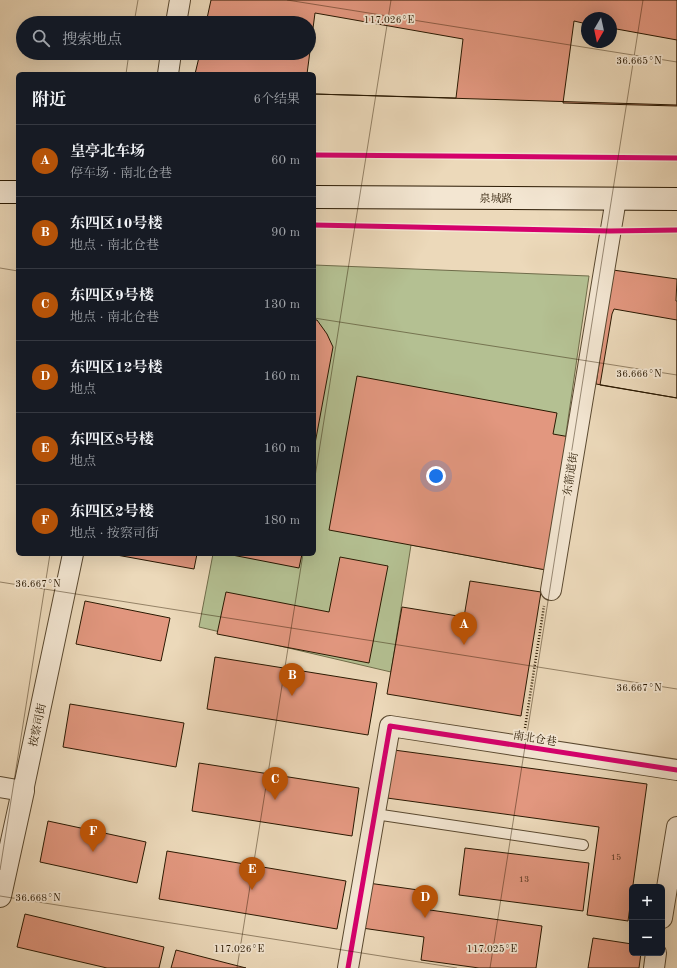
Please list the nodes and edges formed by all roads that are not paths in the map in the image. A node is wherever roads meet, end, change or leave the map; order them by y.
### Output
1 (180, 0) edge
2 (177, 16) edge
3 (170, 60) edge
4 (168, 72) edge
5 (0, 192) edge
6 (16, 192) edge
7 (316, 197) edge
8 (616, 199) junction
9 (677, 199) edge
10 (73, 556) edge
11 (550, 590) road end
12 (677, 770) edge
13 (0, 787) edge
14 (23, 791) junction
15 (375, 814) junction
16 (677, 827) edge
17 (583, 846) dead end
18 (0, 896) edge
19 (665, 900) edge
20 (656, 956) edge
21 (348, 968) edge
22 (654, 968) edge

1 - 2 street
3 - 4 street
5 - 6 main road
7 - 8 main road, 泉城路
8 - 9 main road, 泉城路
8 - 11 street, 东箭道街
10 - 14 street, 按察司街
12 - 15 street, 南北仓巷
13 - 14 street
14 - 18 main road, 按察司街
15 - 17 lane
15 - 21 street
16 - 19 street
20 - 22 street

